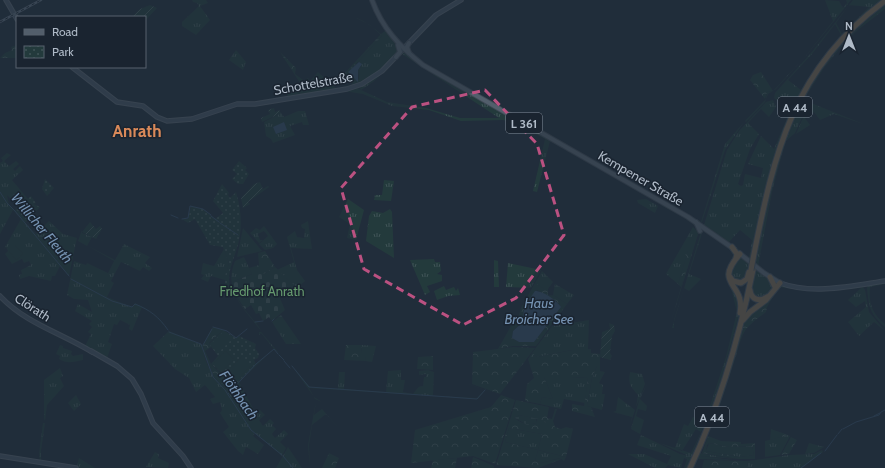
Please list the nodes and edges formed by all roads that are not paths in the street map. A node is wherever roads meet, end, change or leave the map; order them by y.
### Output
1 (6, 0) edge
2 (372, 0) edge
3 (461, 0) edge
4 (885, 2) edge
5 (16, 17) edge
6 (397, 43) junction
7 (409, 43) junction
8 (404, 49) junction
9 (412, 56) junction
10 (396, 57) junction
11 (73, 68) edge
12 (695, 221) junction
13 (700, 231) dead end
14 (732, 247) joint
15 (739, 256) junction
16 (752, 271) junction
17 (770, 278) joint
18 (885, 281) edge
19 (777, 284) junction
20 (0, 296) edge
21 (739, 324) junction
22 (739, 331) junction
23 (0, 456) edge
24 (76, 468) edge
25 (191, 468) edge
26 (689, 468) edge

1 - 5 main road
2 - 6 main road, Kempener Straße
3 - 7 main road, Schottelstraße
4 - 16 highway, A 44, bridge
6 - 8 main road, Kempener Straße
6 - 10 main road
7 - 8 main road, Schottelstraße
7 - 9 main road
8 - 9 main road, Kempener Straße / L 361
8 - 10 main road, Schottelstraße
9 - 12 main road, Kempener Straße / L 361
10 - 11 main road, Schottelstraße
12 - 13 main road
12 - 14 main road, Kempener Straße / L 361
14 - 15 highway
15 - 16 highway
15 - 17 main road
15 - 21 highway
16 - 19 highway
16 - 21 highway, A 44
16 - 22 highway, A 44
17 - 19 highway
18 - 19 main road
19 - 22 highway
20 - 25 main road, Clörath
21 - 26 highway, A 44
22 - 26 highway, A 44
23 - 24 main road

